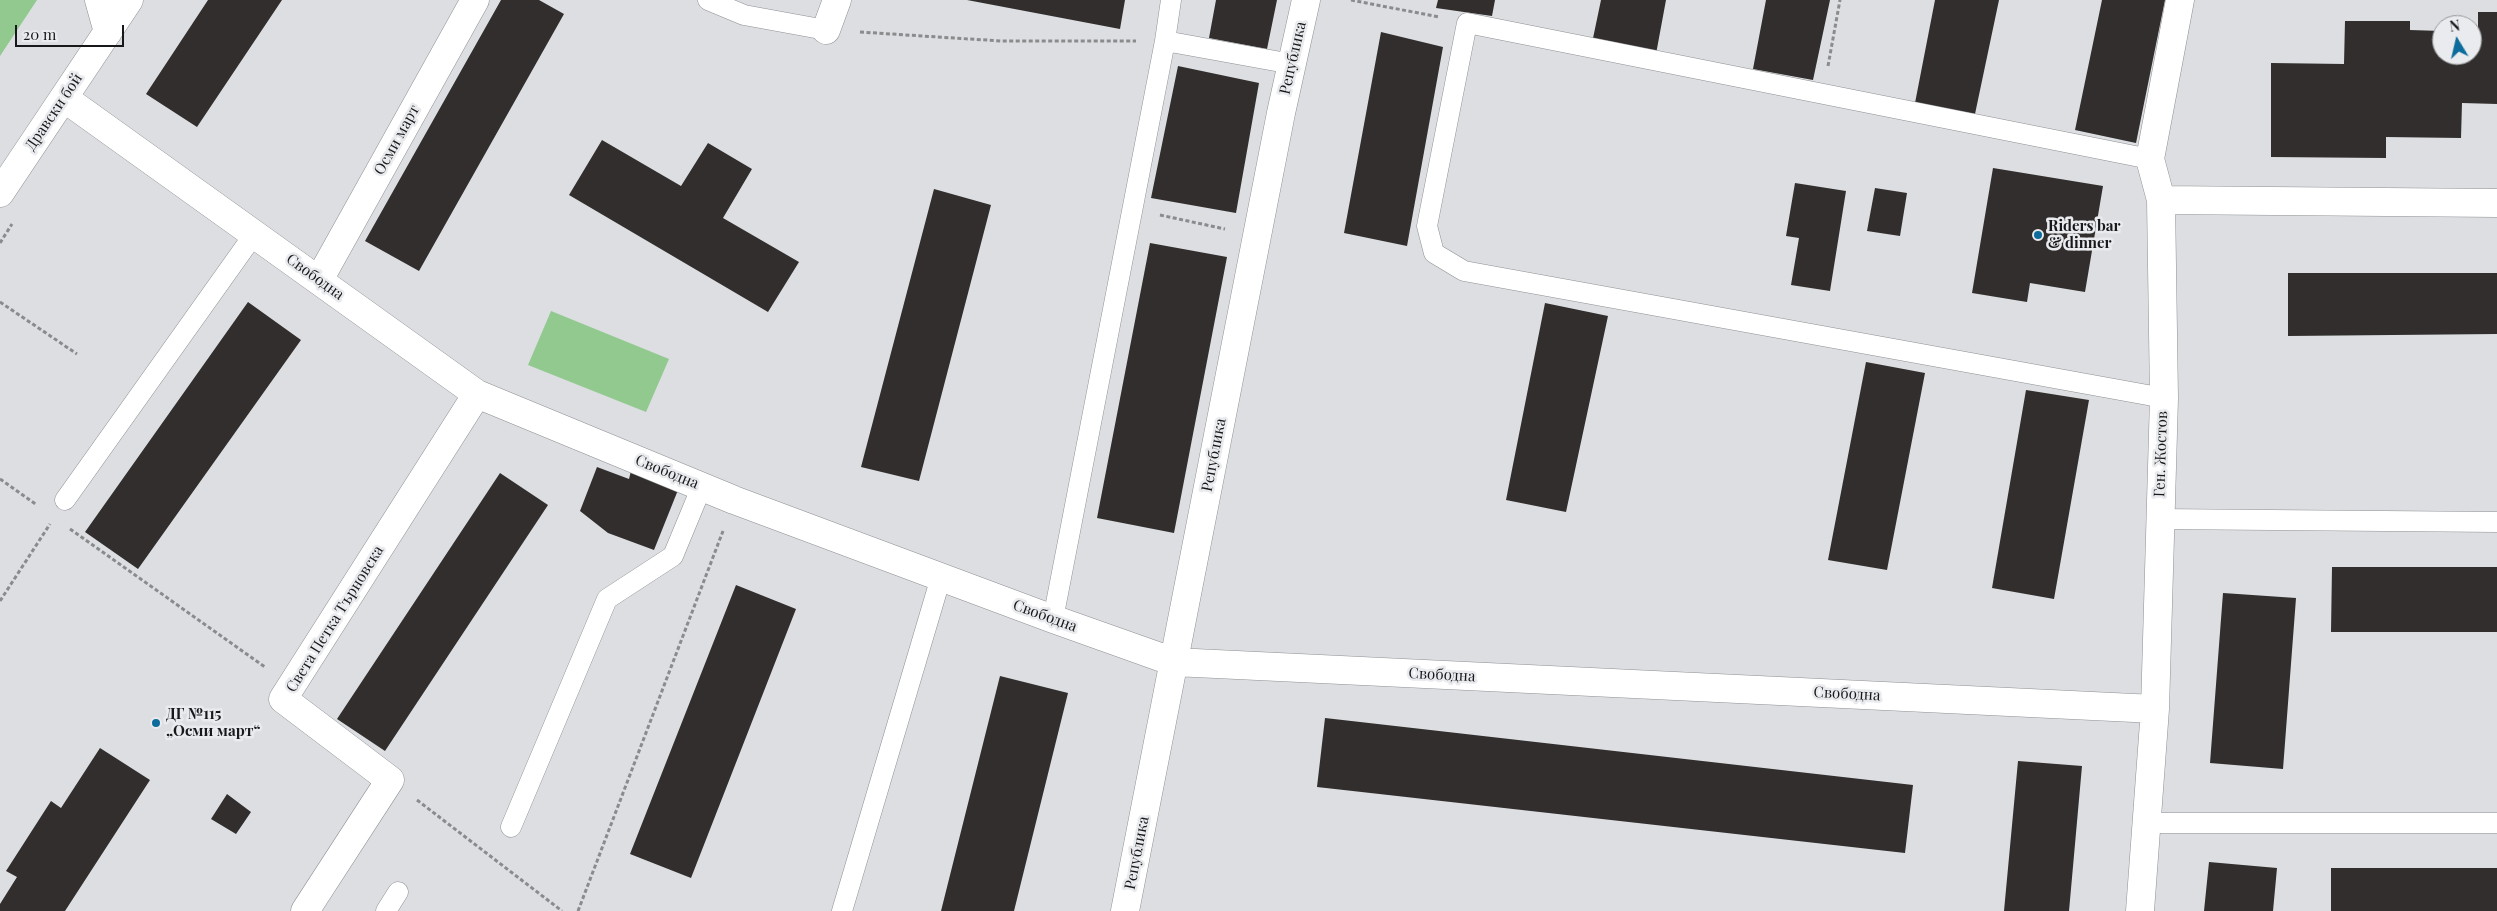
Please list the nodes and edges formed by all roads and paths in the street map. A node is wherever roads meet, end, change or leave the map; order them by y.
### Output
1 (99, 0) edge
2 (129, 0) edge
3 (474, 0) edge
4 (708, 0) edge
5 (837, 0) edge
6 (1171, 0) edge
7 (1306, 0) edge
8 (1351, 0) edge
9 (1840, 0) edge
10 (2180, 0) edge
11 (1467, 23) junction
12 (826, 30) junction
13 (108, 32) junction
14 (1165, 41) junction
15 (1292, 64) junction
16 (1822, 94) junction
17 (64, 98) junction
18 (2150, 160) junction
19 (0, 193) edge
20 (2161, 200) junction
21 (2497, 204) edge
22 (1132, 209) junction
23 (255, 233) junction
24 (1257, 236) junction
25 (319, 280) junction
26 (0, 302) edge
27 (77, 354) dead end
28 (477, 394) junction
29 (2164, 398) junction
30 (0, 478) edge
31 (702, 486) junction
32 (65, 500) joint
33 (734, 500) junction
34 (54, 517) junction
35 (2158, 519) junction
36 (2497, 522) edge
37 (940, 577) junction
38 (0, 601) edge
39 (1053, 619) junction
40 (1174, 662) junction
41 (292, 686) junction
42 (2155, 709) junction
43 (390, 780) junction
44 (2146, 823) junction
45 (2497, 824) edge
46 (511, 827) dead end
47 (398, 892) dead end
48 (305, 911) edge
49 (386, 911) edge
50 (562, 911) edge
51 (578, 911) edge
52 (842, 911) edge
53 (1125, 911) edge
54 (2140, 911) edge

1 - 13 street
2 - 13 street, Дравски бой
3 - 25 street, Осми март
4 - 12 lane
5 - 12 street
6 - 14 lane
7 - 15 street, Република
8 - 11 path
9 - 16 path
10 - 18 street, Ген. Жостов
11 - 16 lane
11 - 29 lane
12 - 14 path
13 - 17 street, Дравски бой
14 - 15 lane
14 - 22 lane
15 - 24 street, Република
16 - 18 lane
17 - 19 street, Дравски бой
17 - 23 street, Свободна
18 - 20 street, Ген. Жостов
20 - 21 street
20 - 29 street, Ген. Жостов
22 - 24 path
22 - 39 lane
23 - 25 street, Свободна
23 - 32 lane
24 - 40 street, Република
25 - 28 street, Свободна
26 - 27 path
28 - 31 street, Свободна
28 - 41 street, Света Петка Търновска
29 - 35 street, Ген. Жостов
30 - 34 path
31 - 33 street, Свободна
31 - 46 lane
32 - 34 path
33 - 37 street, Свободна
33 - 51 path
34 - 38 path
34 - 41 path
35 - 36 lane
35 - 42 street, Ген. Жостов
37 - 39 street, Свободна
37 - 52 lane
39 - 40 street, Свободна
40 - 42 street, Свободна
40 - 53 street, Република
41 - 43 street, Света Петка Търновска
42 - 44 street, Ген. Жостов
43 - 48 street
43 - 50 path
44 - 45 lane
44 - 54 street, Ген. Жостов
47 - 49 lane

